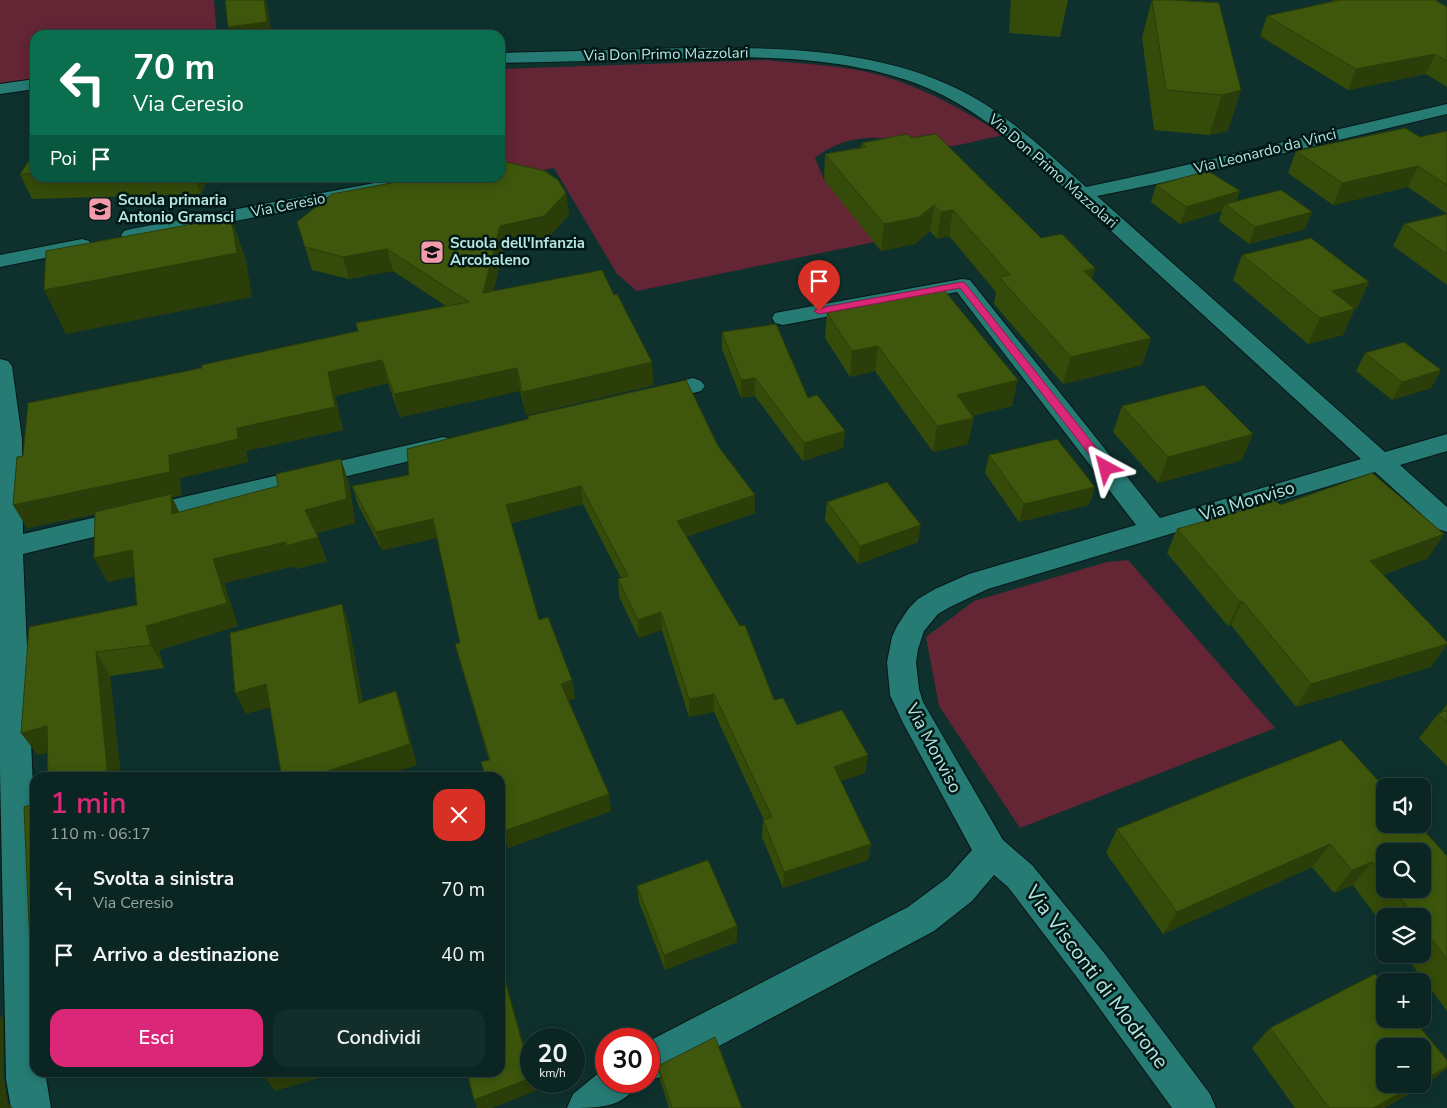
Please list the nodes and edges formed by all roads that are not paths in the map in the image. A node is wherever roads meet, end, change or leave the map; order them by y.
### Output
1 (505, 58) edge
2 (30, 85) edge
3 (0, 89) edge
4 (1447, 109) edge
5 (408, 182) edge
6 (1083, 193) junction
7 (0, 261) edge
8 (783, 318) dead end
9 (0, 366) edge
10 (693, 386) dead end
11 (635, 400) edge
12 (5, 440) edge
13 (462, 440) edge
14 (1447, 442) edge
15 (1378, 462) junction
16 (1447, 522) edge
17 (1154, 529) junction
18 (9, 547) junction
19 (991, 852) junction
20 (660, 1056) edge
21 (605, 1093) edge
22 (30, 1108) edge
23 (587, 1108) edge
24 (1196, 1108) edge

1 - 6 street, Via Don Primo Mazzolari
2 - 3 street
4 - 6 street, Via Leonardo da Vinci
5 - 7 street, Via Ceresio
6 - 15 street, Via Don Primo Mazzolari
8 - 17 street
9 - 12 street
10 - 11 street
12 - 18 street
13 - 18 street
14 - 15 street, Via Monviso
15 - 16 street, Via Don Primo Mazzolari
15 - 17 street, Via Monviso
17 - 19 street, Via Monviso
18 - 22 street
19 - 20 street
19 - 24 street, Via Visconti di Modrone
21 - 23 street

